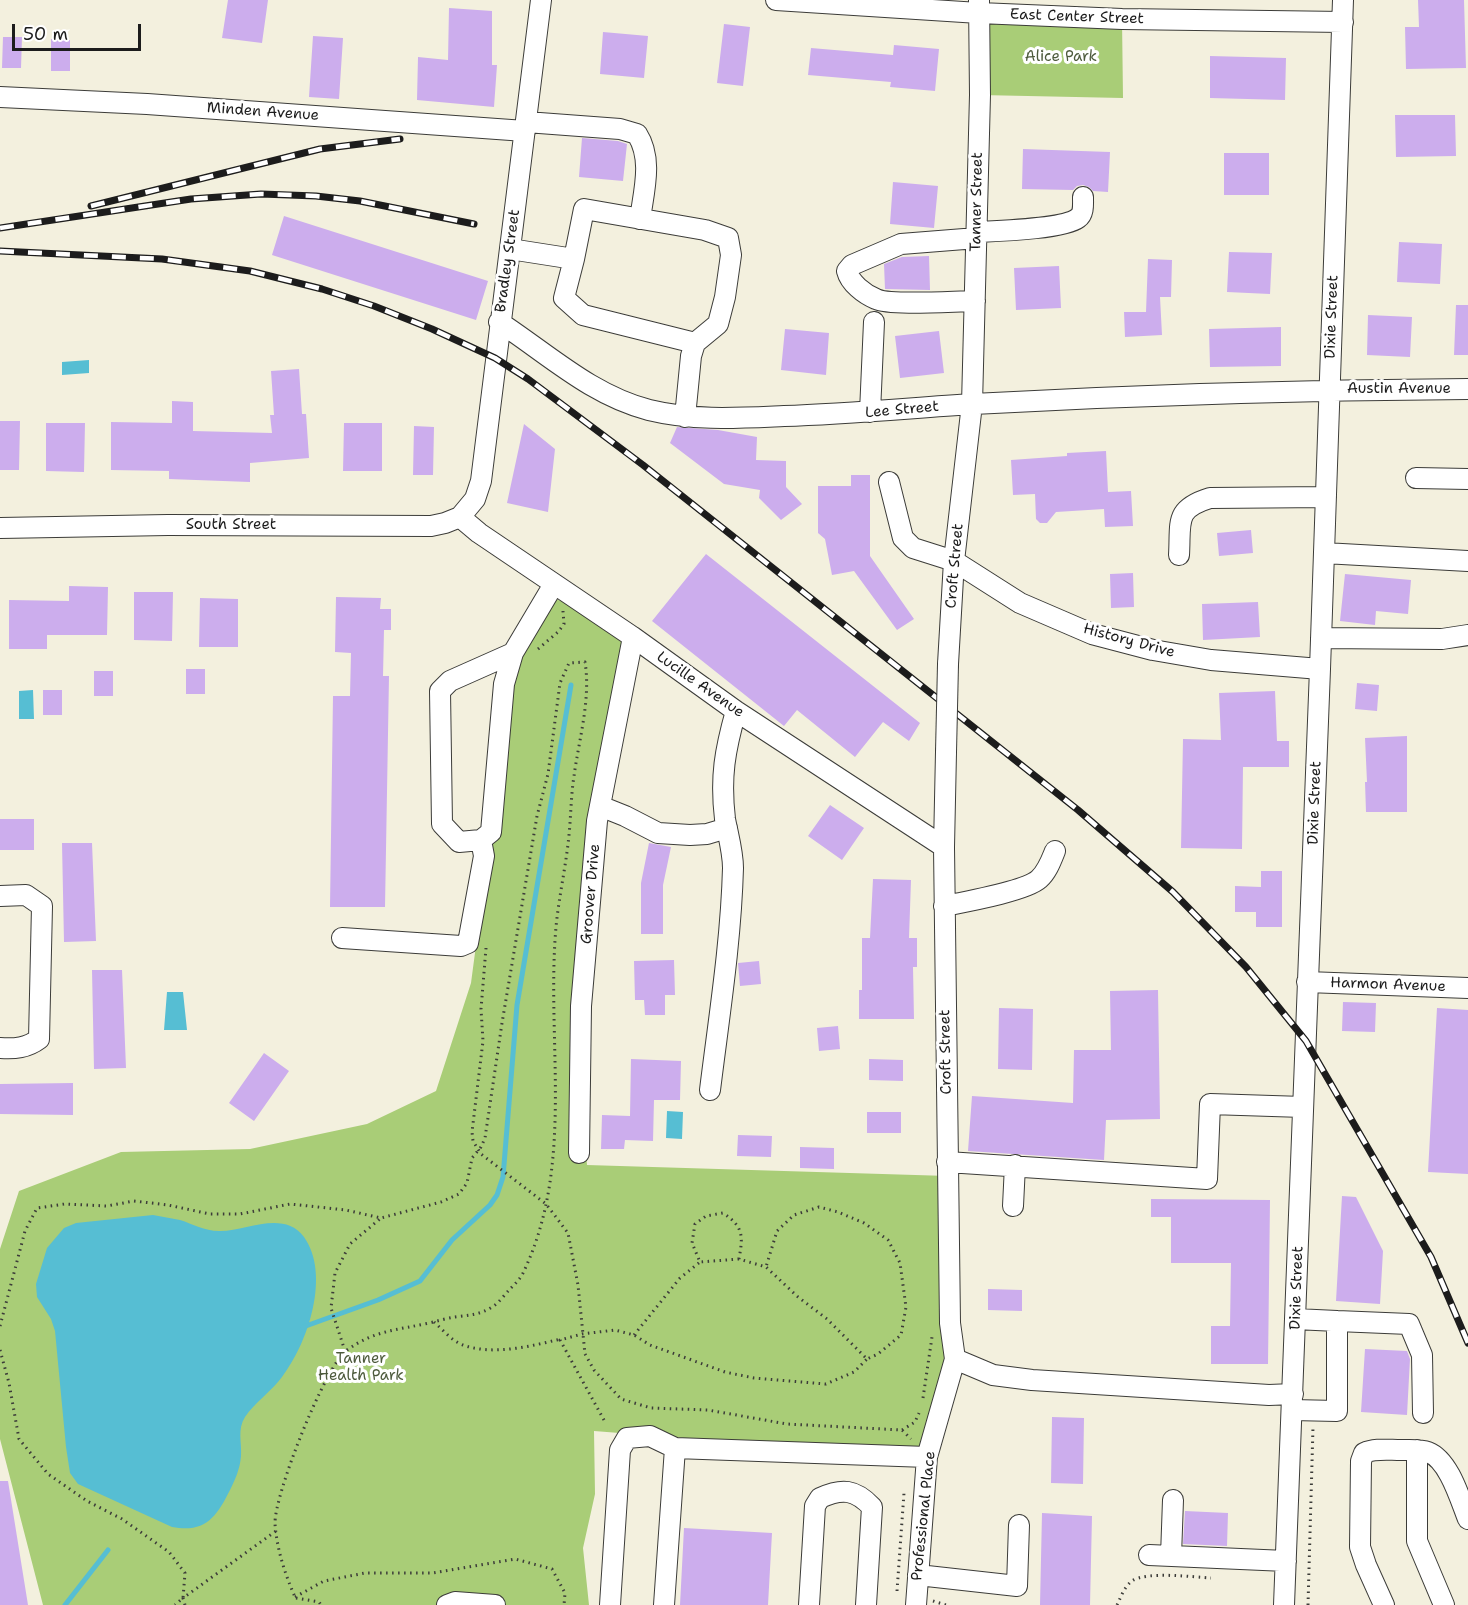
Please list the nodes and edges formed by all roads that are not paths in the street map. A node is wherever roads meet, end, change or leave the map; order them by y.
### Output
1 (541, 0) edge
2 (776, 0) edge
3 (786, 0) edge
4 (1343, 0) edge
5 (979, 7) edge
6 (1343, 22) junction
7 (0, 97) edge
8 (526, 127) junction
9 (1083, 196) dead end
10 (640, 219) junction
11 (976, 235) junction
12 (510, 249) junction
13 (574, 260) junction
14 (975, 301) junction
15 (499, 322) junction
16 (874, 322) dead end
17 (695, 343) junction
18 (1329, 389) junction
19 (1468, 389) edge
20 (972, 404) junction
21 (870, 412) junction
22 (686, 417) junction
23 (1416, 478) dead end
24 (1468, 479) edge
25 (889, 482) dead end
26 (1326, 497) junction
27 (460, 517) junction
28 (0, 528) edge
29 (1324, 553) junction
30 (1179, 555) dead end
31 (954, 561) junction
32 (1468, 561) edge
33 (554, 584) junction
34 (1468, 635) edge
35 (633, 637) junction
36 (1321, 638) junction
37 (513, 653) junction
38 (1320, 669) junction
39 (736, 711) junction
40 (600, 806) junction
41 (727, 828) junction
42 (481, 840) junction
43 (944, 847) junction
44 (1055, 851) dead end
45 (0, 896) edge
46 (944, 906) junction
47 (342, 938) dead end
48 (1307, 982) junction
49 (1468, 988) edge
50 (0, 1048) edge
51 (710, 1090) dead end
52 (1303, 1107) junction
53 (579, 1153) dead end
54 (947, 1162) junction
55 (1015, 1165) junction
56 (1013, 1206) dead end
57 (1295, 1319) junction
58 (1337, 1322) junction
59 (955, 1359) junction
60 (1292, 1402) junction
61 (1423, 1413) dead end
62 (675, 1448) junction
63 (1417, 1450) junction
64 (918, 1456) junction
65 (1173, 1500) dead end
66 (1468, 1519) edge
67 (1019, 1525) dead end
68 (1149, 1555) dead end
69 (1172, 1556) junction
70 (1286, 1561) junction
71 (918, 1575) junction
72 (916, 1603) edge
73 (447, 1605) edge
74 (495, 1605) edge
75 (610, 1605) edge
76 (664, 1605) edge
77 (809, 1605) edge
78 (866, 1605) edge
79 (1284, 1605) edge
80 (1384, 1605) edge
81 (1444, 1605) edge

1 - 8 street, Bradley Street
2 - 3 street, East Center Street
3 - 5 street, East Center Street
4 - 6 street, Dixie Street
5 - 6 street, East Center Street
5 - 11 street, Tanner Street
6 - 18 street, Dixie Street
7 - 8 street, Minden Avenue
8 - 10 street, Minden Avenue
8 - 12 street, Bradley Street
9 - 11 street
10 - 13 street
10 - 17 street
11 - 14 street, Tanner Street
11 - 14 street
12 - 13 street
12 - 15 street, Bradley Street
13 - 17 street
14 - 20 street, Tanner Street
15 - 22 street, Lee Street
15 - 27 street, Bradley Street
16 - 21 street
17 - 22 street
18 - 19 street, Austin Avenue
18 - 20 street, Lee Street
18 - 26 street, Dixie Street
20 - 21 street, Lee Street
20 - 31 street, Croft Street
21 - 22 street, Lee Street
23 - 24 street
25 - 31 street, History Drive
26 - 29 street, Dixie Street
26 - 30 street
27 - 28 street, South Street
27 - 33 street, Lucille Avenue
29 - 32 street
29 - 36 street, Dixie Street
31 - 38 street, History Drive
31 - 43 street, Croft Street, bridge
33 - 35 street, Lucille Avenue
33 - 37 street
34 - 36 street
35 - 39 street, Lucille Avenue
35 - 40 street, Groover Drive
36 - 38 street, Dixie Street
37 - 42 street
37 - 42 street
38 - 48 street, Dixie Street
39 - 41 street
39 - 43 street, Lucille Avenue
40 - 41 street
40 - 53 street, Groover Drive
41 - 51 street
42 - 47 street
43 - 46 street, Croft Street
44 - 46 street
45 - 50 street
46 - 54 street, Croft Street
48 - 49 street, Harmon Avenue
48 - 52 street, Dixie Street
52 - 55 street
52 - 57 street, Dixie Street
54 - 55 street
54 - 59 street, Croft Street
55 - 56 street
57 - 58 street
57 - 60 street, Dixie Street
58 - 60 street
58 - 61 street
59 - 60 street
59 - 64 street, Professional Place
60 - 70 street, Dixie Street
62 - 64 street
62 - 75 street
62 - 76 street
63 - 66 street
63 - 80 street
63 - 81 street
64 - 71 street, Professional Place
65 - 69 street
67 - 71 street
68 - 69 street
69 - 70 street
70 - 79 street, Dixie Street
71 - 72 street, Professional Place
73 - 74 street
77 - 78 street

